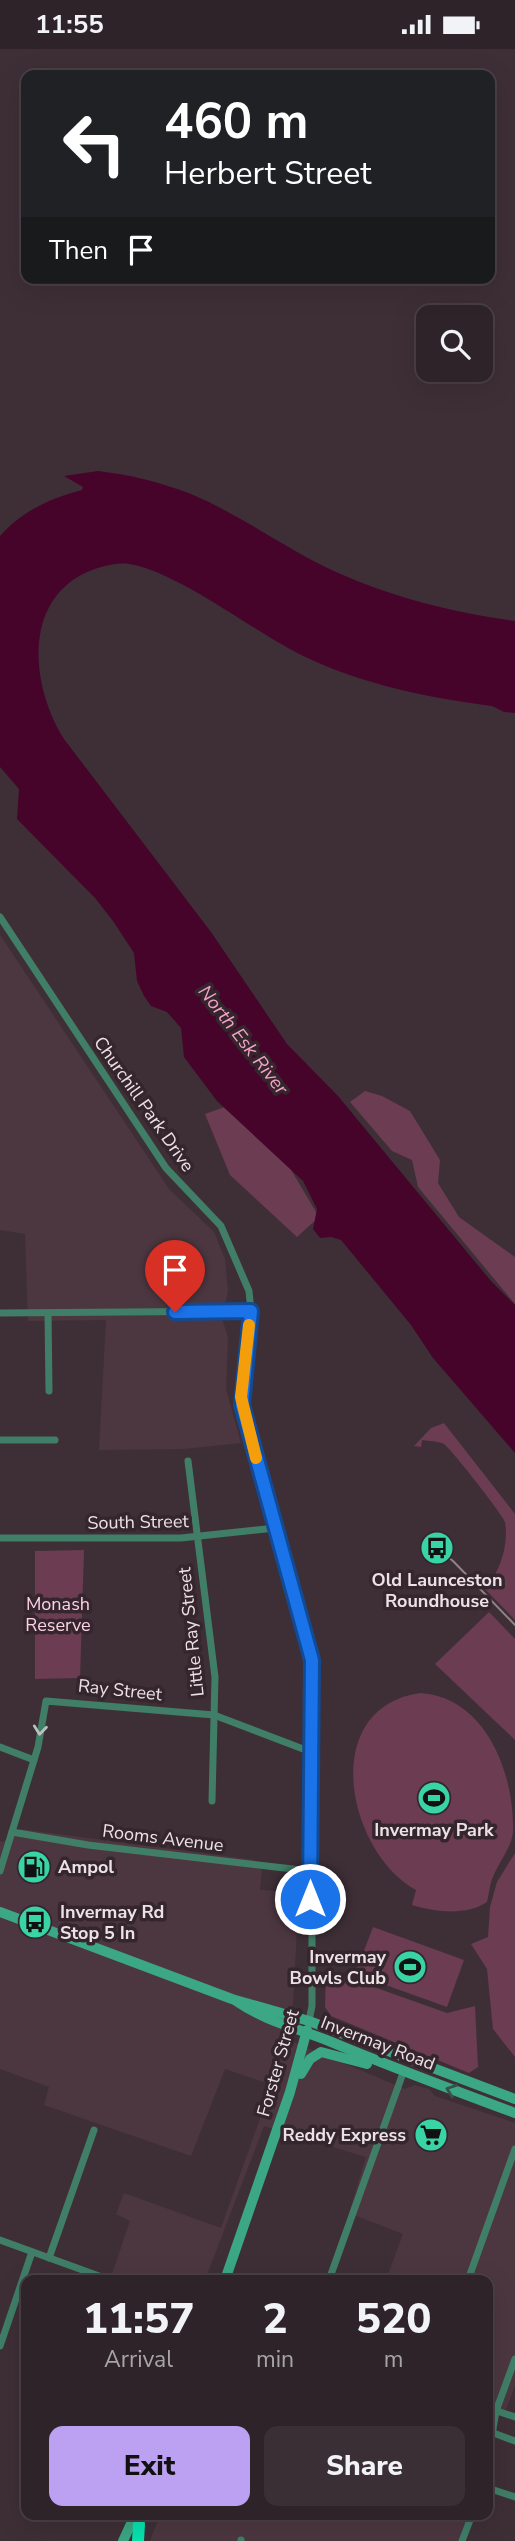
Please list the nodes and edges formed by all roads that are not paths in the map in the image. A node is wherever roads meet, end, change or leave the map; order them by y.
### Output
1 (0, 917) edge
2 (251, 1311) junction
3 (0, 1313) edge
4 (48, 1313) junction
5 (49, 1391) dead end
6 (0, 1440) edge
7 (55, 1440) dead end
8 (188, 1461) dead end
9 (275, 1528) junction
10 (197, 1537) junction
11 (0, 1538) edge
12 (214, 1716) junction
13 (0, 1747) edge
14 (311, 1752) junction
15 (34, 1760) junction
16 (212, 1801) dead end
17 (12, 1832) junction
18 (3, 1849) edge
19 (0, 1871) edge
20 (310, 1871) junction
21 (0, 1912) edge
22 (232, 1999) junction
23 (309, 2021) junction
24 (306, 2034) junction
25 (398, 2071) junction
26 (515, 2099) edge
27 (285, 2106) junction
28 (515, 2113) edge
29 (94, 2130) dead end
30 (515, 2149) edge
31 (0, 2240) edge
32 (32, 2252) junction
33 (49, 2258) junction
34 (24, 2275) edge
35 (96, 2275) edge
36 (227, 2275) edge
37 (332, 2275) edge
38 (470, 2275) edge
39 (21, 2284) edge
40 (0, 2346) edge
41 (515, 2359) edge
42 (493, 2407) edge
43 (493, 2409) edge
44 (515, 2417) edge
45 (493, 2433) edge
46 (515, 2441) edge
47 (493, 2490) edge
48 (515, 2497) edge
49 (137, 2520) edge
50 (138, 2520) edge
51 (470, 2520) edge
52 (123, 2541) edge
53 (136, 2541) edge
54 (462, 2541) edge

1 - 2 street, Churchill Park Drive
2 - 4 street
2 - 9 street, Forster Street
3 - 4 street
4 - 5 street
6 - 7 street
8 - 10 street, Little Ray Street
9 - 10 street, South Street
9 - 14 street, Forster Street
10 - 11 street, South Street
10 - 12 street, Little Ray Street
12 - 14 street, Ray Street
12 -> 15 street, Ray Street
12 - 16 street, Little Ray Street
13 - 15 street
14 - 20 street, Forster Street
15 - 17 street
17 - 18 street
17 - 20 street, Rooms Avenue
18 - 19 street
20 - 23 street, Forster Street
21 - 22 main road, Invermay Road
22 - 23 main road, Invermay Road
22 - 24 main road, Invermay Road
23 - 24 main road, Forster Street
23 - 26 main road, Invermay Road
24 - 25 main road, Invermay Road
24 - 27 main road, Forster Street
25 - 27 main road
28 -> 25 main road, Invermay Road
25 - 37 street
27 - 36 main road, Forster Street
29 - 33 street
30 - 38 street
31 - 32 street
32 - 33 street
32 - 34 street
33 - 35 street
39 - 40 street
41 - 42 street
43 - 44 street
45 - 46 street
47 - 48 street
49 - 52 main road
50 - 53 highway
51 - 54 street

